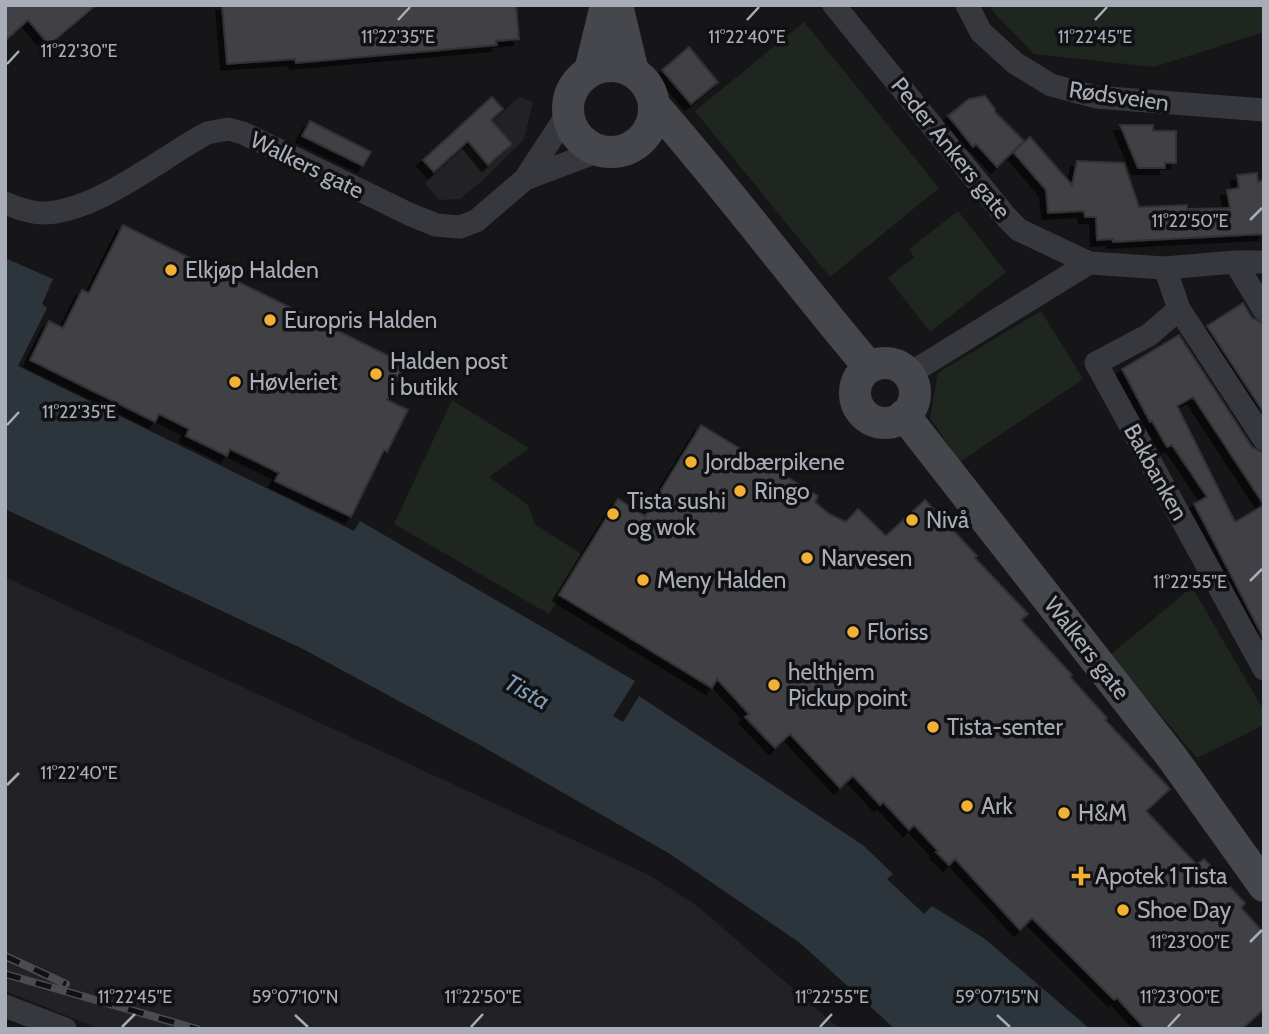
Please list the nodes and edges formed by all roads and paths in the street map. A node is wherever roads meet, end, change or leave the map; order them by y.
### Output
1 (606, 5) edge
2 (617, 5) edge
3 (834, 5) edge
4 (967, 5) edge
5 (590, 71) junction
6 (634, 72) junction
7 (654, 105) junction
8 (1264, 110) edge
9 (568, 113) junction
10 (643, 138) junction
11 (599, 150) junction
12 (706, 164) junction
13 (525, 179) junction
14 (5, 204) edge
15 (1235, 262) junction
16 (1264, 262) edge
17 (1089, 263) junction
18 (1165, 268) junction
19 (1179, 309) junction
20 (1264, 310) edge
21 (869, 367) junction
22 (909, 374) junction
23 (904, 415) junction
24 (1264, 439) edge
25 (1264, 669) edge
26 (1264, 886) edge
27 (5, 1006) edge
28 (65, 1029) edge

1 - 5 street
2 - 6 street
3 - 17 street, Peder Ankers gate
4 - 8 street, Rødsveien
5 - 6 street
5 - 9 street
6 - 7 street
7 - 10 street
7 - 12 street
9 - 11 street
9 - 13 street, Walkers gate
10 - 11 street
10 - 12 street
11 - 13 street, Walkers gate
12 - 21 street
13 - 14 street, Walkers gate
15 - 16 street
15 - 18 street
15 - 20 street
17 - 18 street
17 - 22 street
18 - 19 street
19 - 24 street
19 - 25 street, Bakbanken
21 - 22 street
21 - 23 street
22 - 23 street
23 - 26 street, Walkers gate
27 - 28 street

